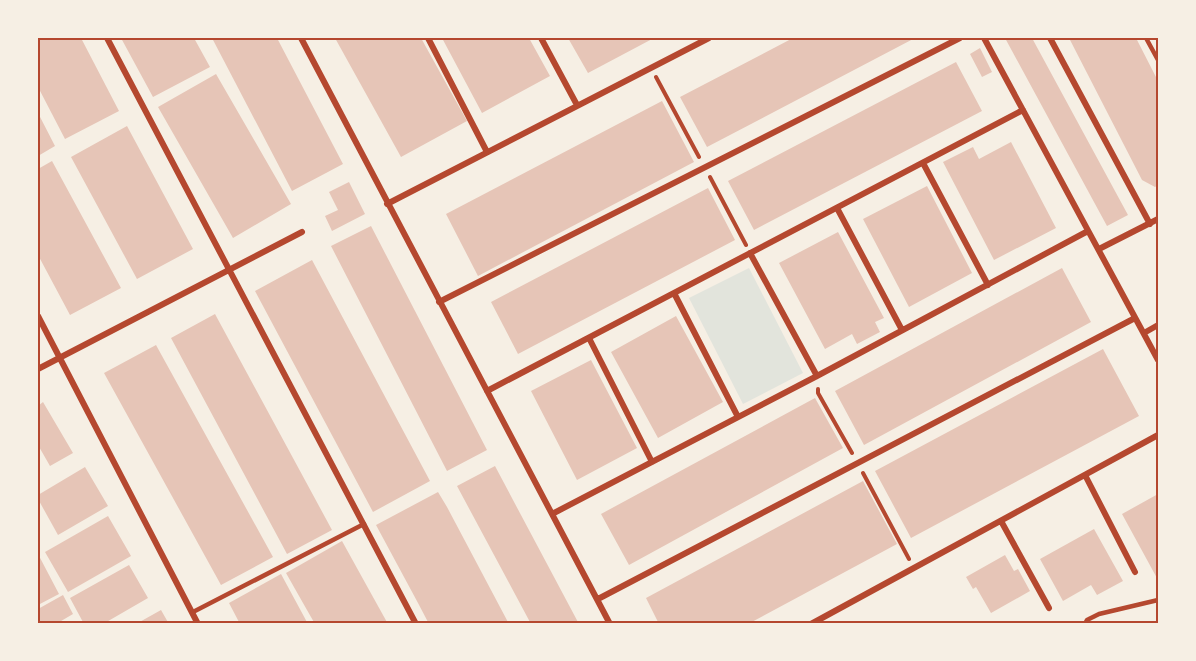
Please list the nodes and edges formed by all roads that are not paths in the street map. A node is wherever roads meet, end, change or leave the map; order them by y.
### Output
1 (107, 38) edge
2 (301, 38) edge
3 (428, 38) edge
4 (541, 38) edge
5 (709, 38) edge
6 (960, 38) edge
7 (984, 38) edge
8 (1050, 38) edge
9 (1146, 38) edge
10 (1158, 60) edge
11 (578, 105) junction
12 (1023, 110) junction
13 (487, 152) junction
14 (923, 163) junction
15 (387, 204) junction
16 (837, 208) junction
17 (1158, 219) edge
18 (1150, 224) junction
19 (1088, 231) junction
20 (302, 232) dead end
21 (1099, 249) junction
22 (750, 253) junction
23 (229, 270) junction
24 (988, 285) junction
25 (674, 293) junction
26 (439, 302) junction
27 (38, 316) edge
28 (1135, 318) junction
29 (1158, 325) edge
30 (902, 330) junction
31 (1144, 333) junction
32 (589, 338) junction
33 (59, 358) junction
34 (1158, 360) edge
35 (38, 369) edge
36 (817, 376) junction
37 (487, 392) junction
38 (738, 417) junction
39 (1158, 435) edge
40 (652, 462) junction
41 (1085, 475) junction
42 (552, 514) junction
43 (1000, 520) junction
44 (363, 524) junction
45 (1135, 572) dead end
46 (598, 599) junction
47 (1158, 600) edge
48 (1049, 608) dead end
49 (193, 612) junction
50 (198, 624) edge
51 (416, 624) edge
52 (610, 624) edge
53 (811, 624) edge
54 (1085, 624) edge

1 - 23 street
2 - 15 street
3 - 13 street
4 - 11 street
5 - 11 street
6 - 26 street
7 - 12 street
8 - 18 street
9 - 10 lane
11 - 13 street
12 - 14 street
12 - 19 street
13 - 15 street
14 - 16 street
14 - 24 street
15 - 26 street
16 - 22 street
16 - 30 street
17 - 18 street
18 - 21 street
19 - 21 street
19 - 24 street
20 - 23 street
21 - 28 street
22 - 25 street
22 - 36 street
23 - 33 street
23 - 44 street
24 - 30 street
25 - 32 street
25 - 38 street
26 - 37 street
27 - 33 street
28 - 31 street
28 - 46 street
29 - 31 street
30 - 36 street
31 - 34 street
32 - 37 street
32 - 40 street
33 - 35 street
33 - 49 street
36 - 38 street
37 - 42 street
38 - 40 street
39 - 41 street
40 - 42 street
41 - 43 street
41 - 45 street
42 - 46 street
43 - 48 street
43 - 53 street
44 - 49 lane
44 - 51 street
46 - 52 street
47 - 54 lane
49 - 50 street

